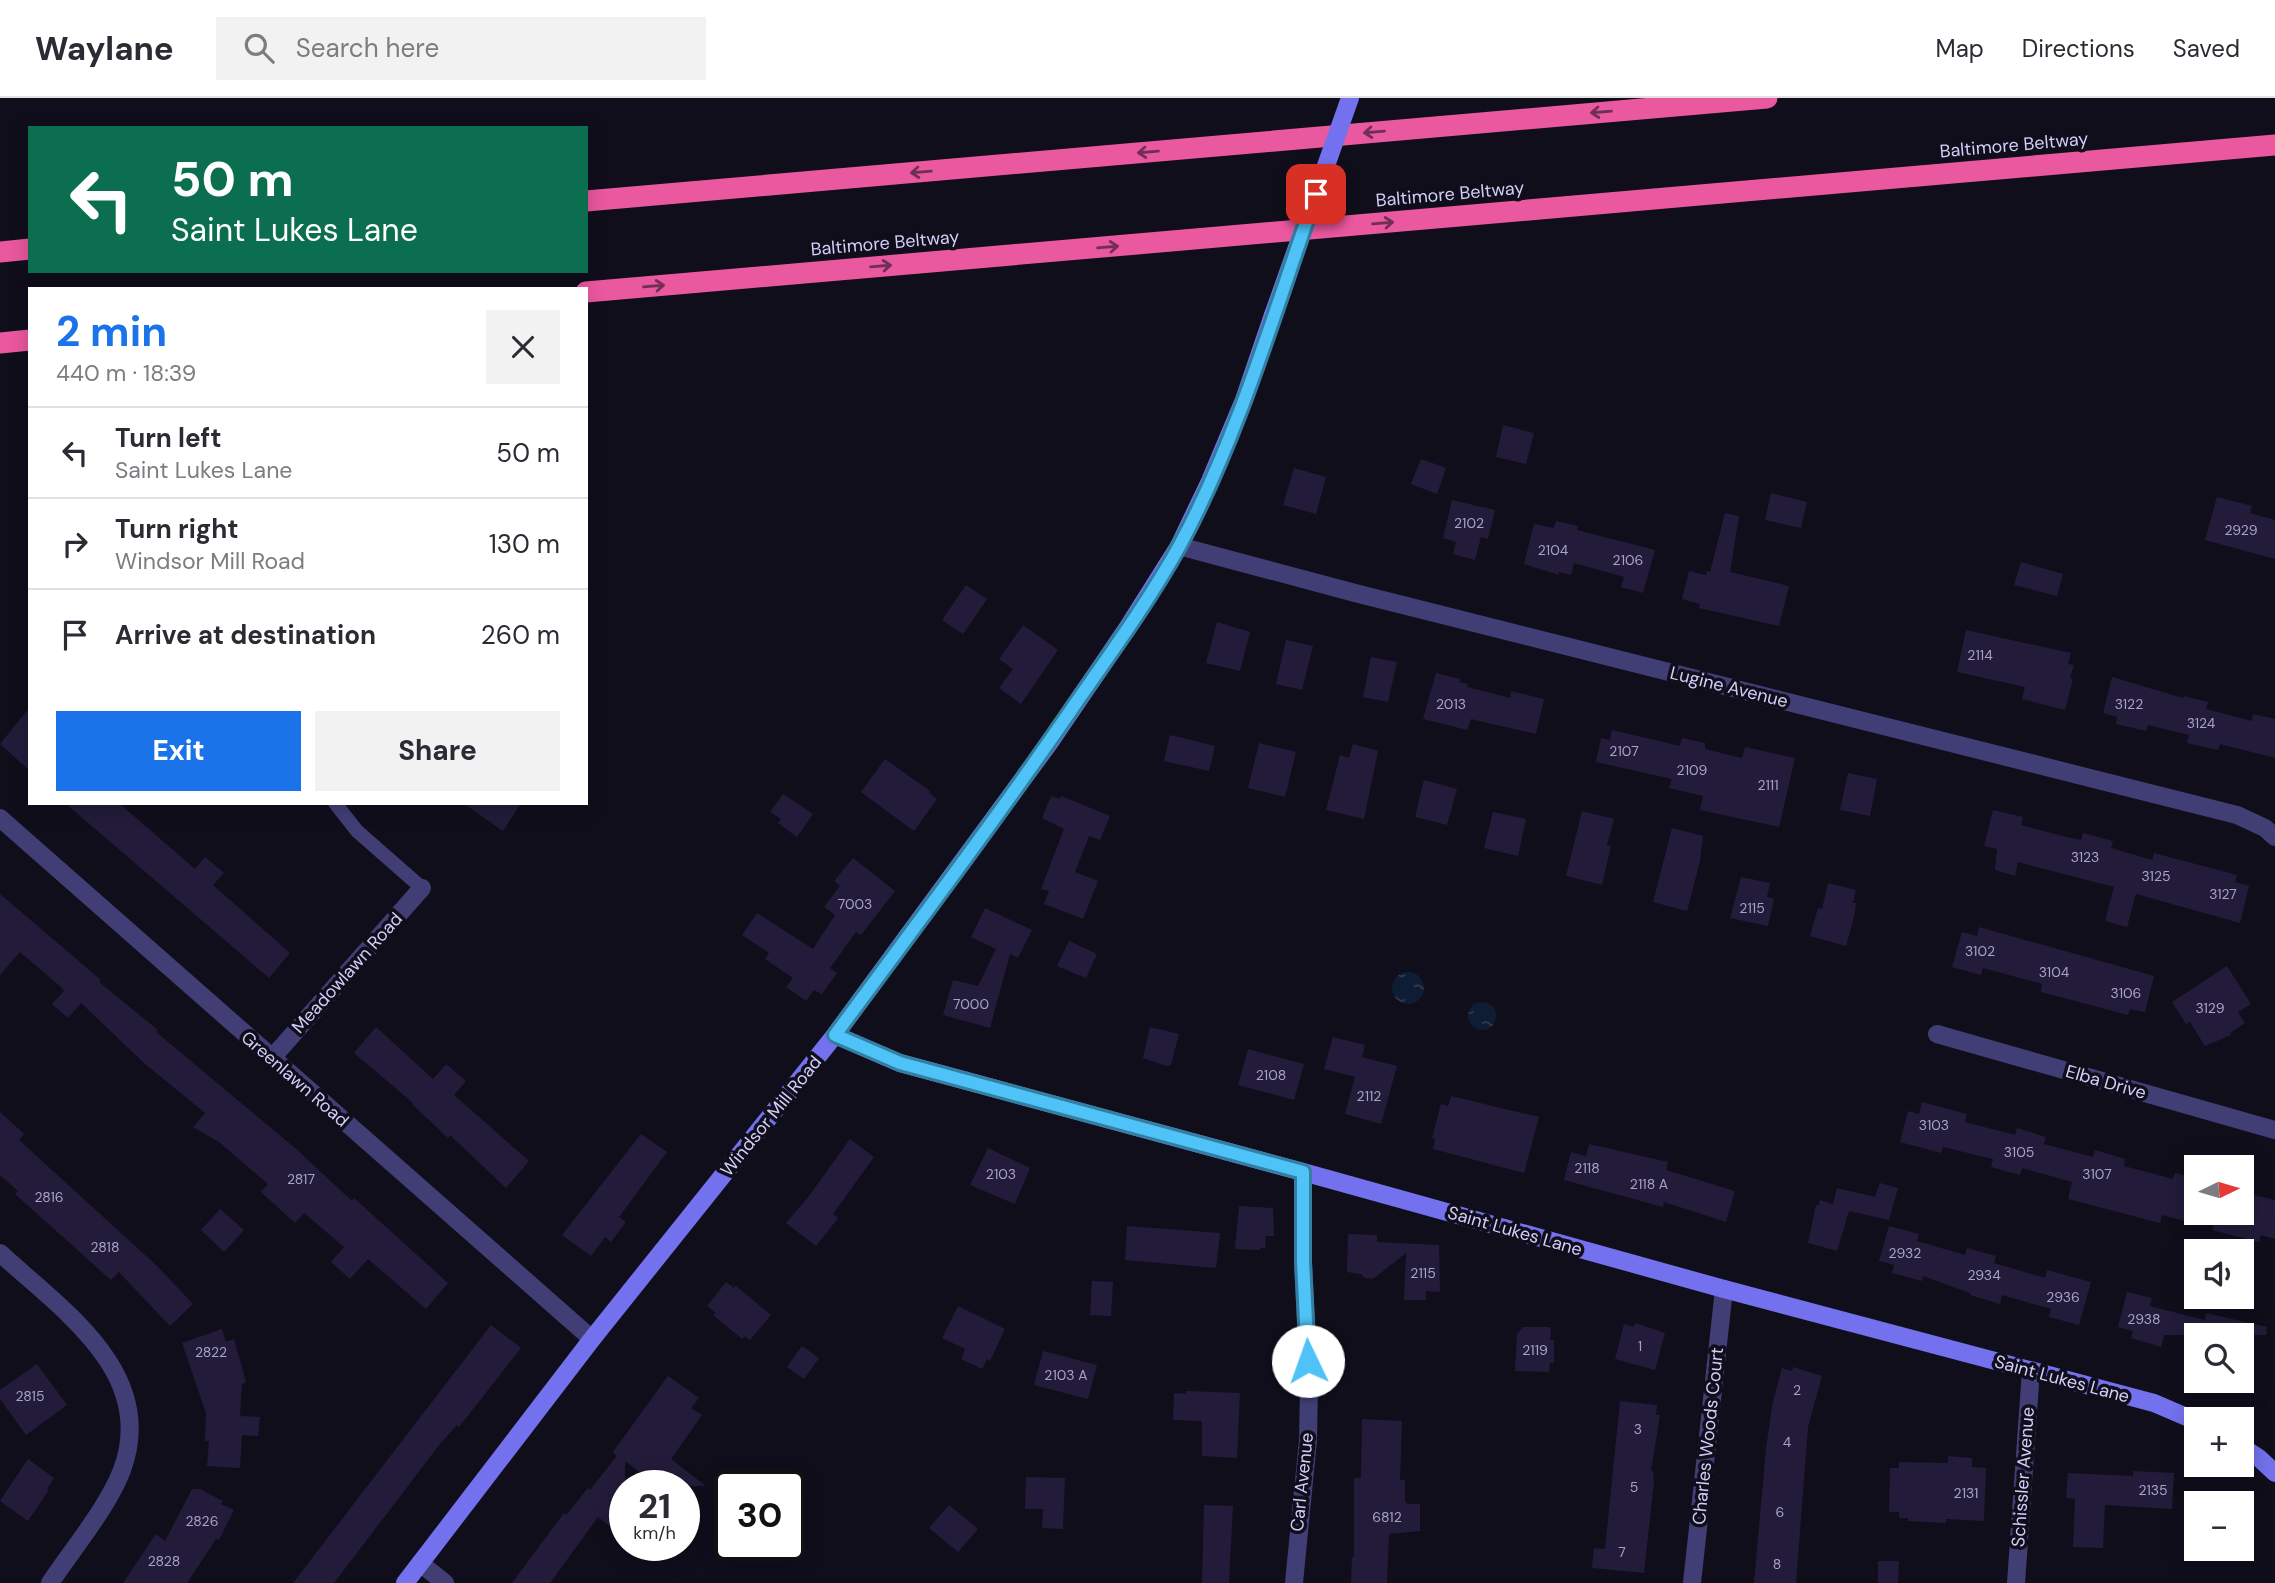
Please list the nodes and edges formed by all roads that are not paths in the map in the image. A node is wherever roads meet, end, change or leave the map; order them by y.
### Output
1 (1350, 98) edge
2 (1767, 98) edge
3 (2275, 145) edge
4 (588, 201) edge
5 (28, 249) edge
6 (0, 252) edge
7 (588, 292) edge
8 (28, 340) edge
9 (0, 343) edge
10 (1179, 546) junction
11 (337, 805) edge
12 (0, 818) edge
13 (2275, 837) edge
14 (422, 888) joint
15 (1937, 1034) dead end
16 (835, 1035) junction
17 (272, 1058) junction
18 (2275, 1129) edge
19 (1303, 1172) junction
20 (0, 1253) edge
21 (1724, 1289) junction
22 (592, 1339) junction
23 (2031, 1370) junction
24 (2184, 1416) edge
25 (2254, 1455) edge
26 (2275, 1473) edge
27 (420, 1563) junction
28 (50, 1583) edge
29 (405, 1583) edge
30 (445, 1583) edge
31 (1294, 1583) edge
32 (1692, 1583) edge
33 (2016, 1583) edge

1 - 10 main road, Windsor Mill Road, bridge
2 -> 4 highway
7 -> 3 highway, Baltimore Beltway
5 - 6 highway
8 - 9 highway
10 - 13 street, Lugine Avenue
10 - 16 main road, Windsor Mill Road
11 - 14 lane
12 - 17 street, Greenlawn Road
14 - 17 street, Meadowlawn Road
15 - 18 street, Elba Drive
16 - 19 main road, Saint Lukes Lane
16 - 22 main road, Windsor Mill Road
17 - 22 street, Greenlawn Road
19 - 21 main road, Saint Lukes Lane
19 - 31 street, Carl Avenue
20 - 28 street
21 - 23 main road, Saint Lukes Lane
21 - 32 street, Charles Woods Court
22 - 27 main road, Windsor Mill Road
23 - 24 main road, Saint Lukes Lane
23 - 33 street, Schissler Avenue
25 - 26 main road
27 - 29 main road, Windsor Mill Road
27 - 30 street

